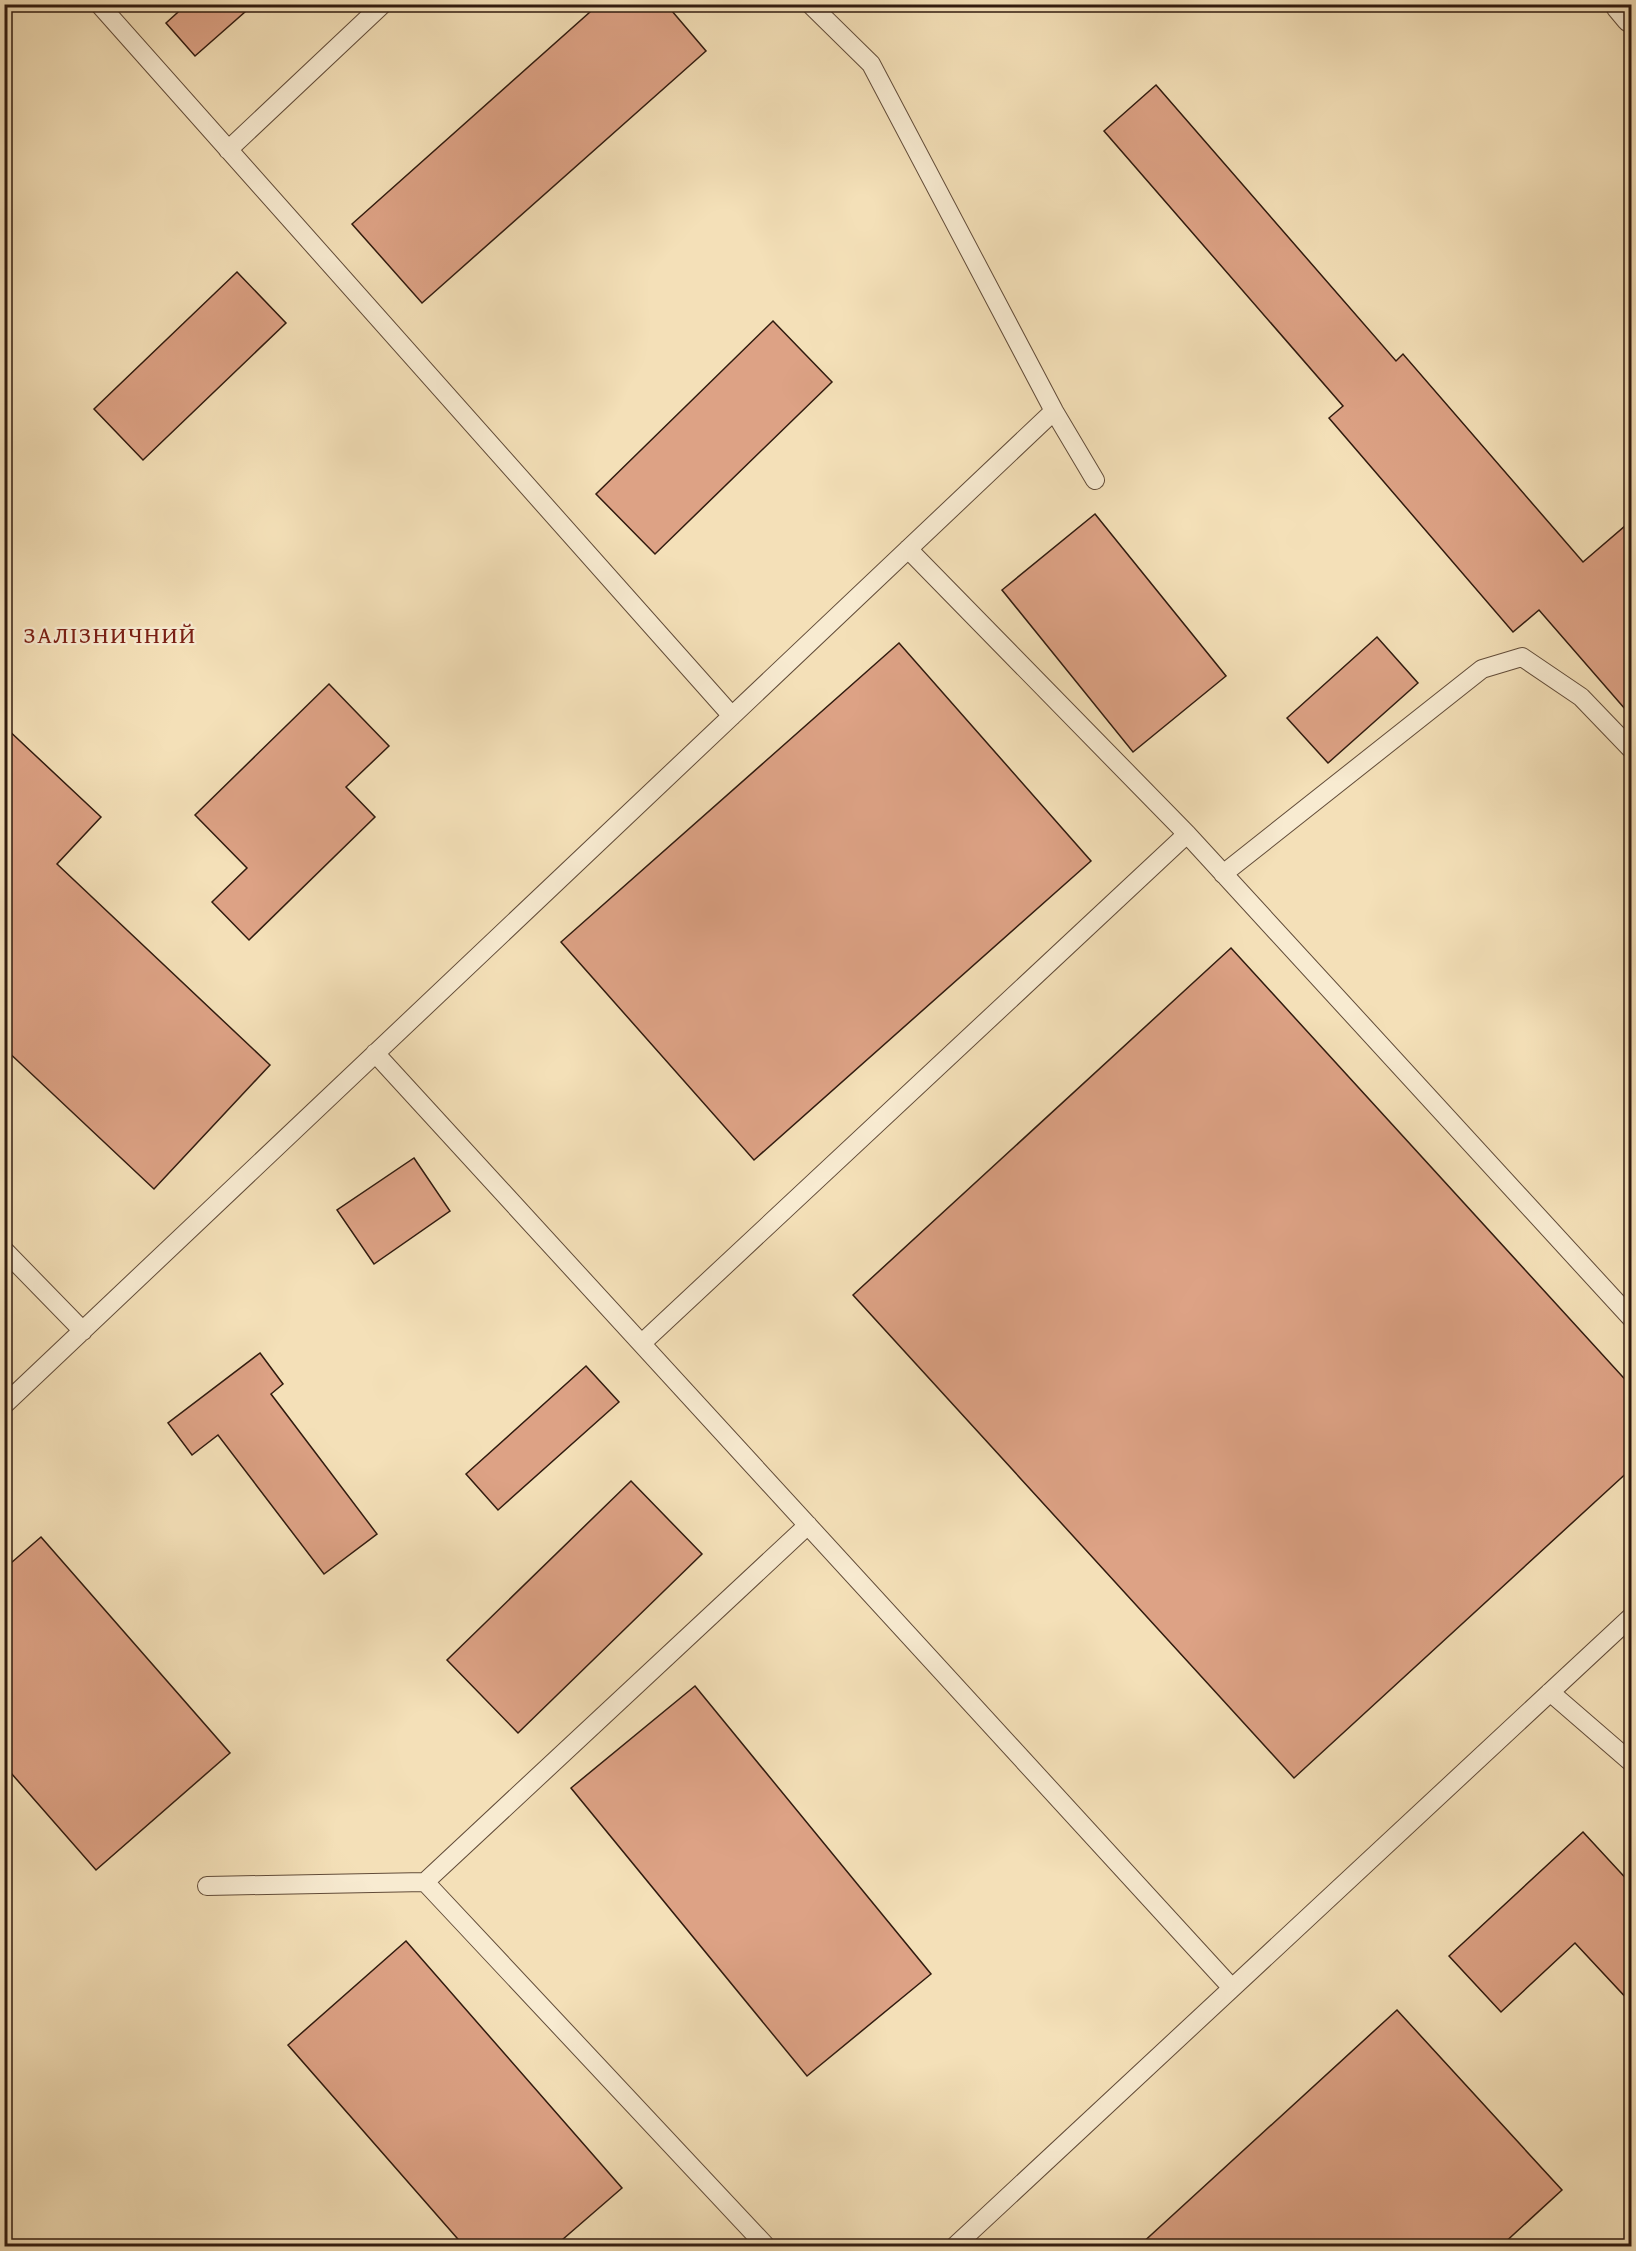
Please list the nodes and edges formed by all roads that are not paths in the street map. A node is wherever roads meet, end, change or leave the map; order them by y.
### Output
1 (99, 4) edge
2 (383, 4) edge
3 (810, 4) edge
4 (1622, 4) edge
5 (1632, 16) edge
6 (228, 150) junction
7 (1054, 411) junction
8 (1095, 480) dead end
9 (908, 549) junction
10 (732, 716) junction
11 (1632, 750) edge
12 (1187, 834) junction
13 (1223, 873) junction
14 (375, 1053) junction
15 (4, 1250) edge
16 (1632, 1319) edge
17 (83, 1331) junction
18 (642, 1343) junction
19 (4, 1405) edge
20 (808, 1525) junction
21 (1632, 1616) edge
22 (1550, 1692) junction
23 (1632, 1763) edge
24 (425, 1882) junction
25 (207, 1886) dead end
26 (1232, 1988) junction
27 (766, 2247) edge
28 (955, 2247) edge

1 - 6 lane
2 - 6 lane
3 - 7 lane
4 - 5 street
6 - 10 lane
7 - 8 lane
7 - 9 lane
9 - 10 lane
9 - 12 lane
10 - 14 lane
11 - 13 lane
12 - 13 lane
12 - 18 lane
13 - 16 lane
14 - 17 lane
14 - 18 lane
15 - 17 lane
17 - 19 lane
18 - 20 lane
20 - 24 lane
20 - 26 lane
21 - 22 lane
22 - 23 lane
22 - 26 lane
24 - 25 lane
24 - 27 lane
26 - 28 lane

